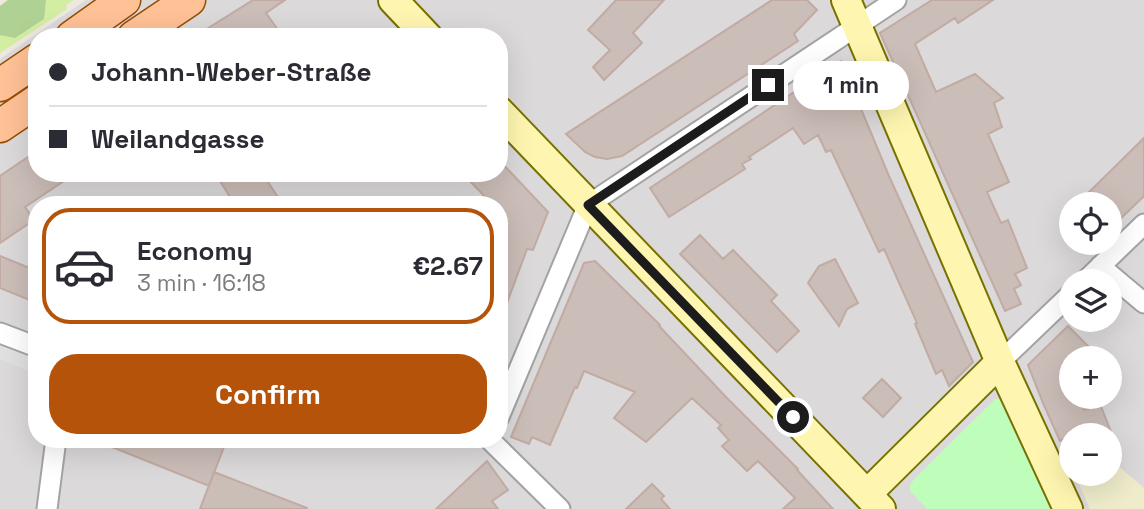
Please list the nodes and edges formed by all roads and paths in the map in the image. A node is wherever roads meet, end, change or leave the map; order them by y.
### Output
1 (124, 0) edge
2 (190, 0) edge
3 (393, 0) edge
4 (896, 0) edge
5 (852, 13) edge
6 (85, 28) edge
7 (148, 28) edge
8 (419, 28) edge
9 (28, 66) edge
10 (0, 85) edge
11 (28, 107) edge
12 (508, 121) edge
13 (0, 125) edge
14 (588, 205) junction
15 (1144, 224) edge
16 (1100, 266) junction
17 (1097, 269) edge
18 (1144, 303) edge
19 (1059, 305) edge
20 (0, 333) edge
21 (28, 344) edge
22 (1000, 362) junction
23 (508, 396) edge
24 (55, 448) edge
25 (497, 448) edge
26 (874, 502) edge
27 (47, 509) edge
28 (560, 509) edge
29 (1068, 509) edge

1 - 6 main road
2 - 7 main road
3 - 8 main road
4 - 5 street
5 - 14 street
5 - 22 main road
9 - 10 main road
11 - 13 main road
12 - 14 main road
14 - 23 street
14 - 26 main road
15 - 16 street
16 - 17 street
16 - 18 street
19 - 22 street
20 - 21 street
22 - 26 main road
22 - 29 main road
24 - 27 street
25 - 28 street

